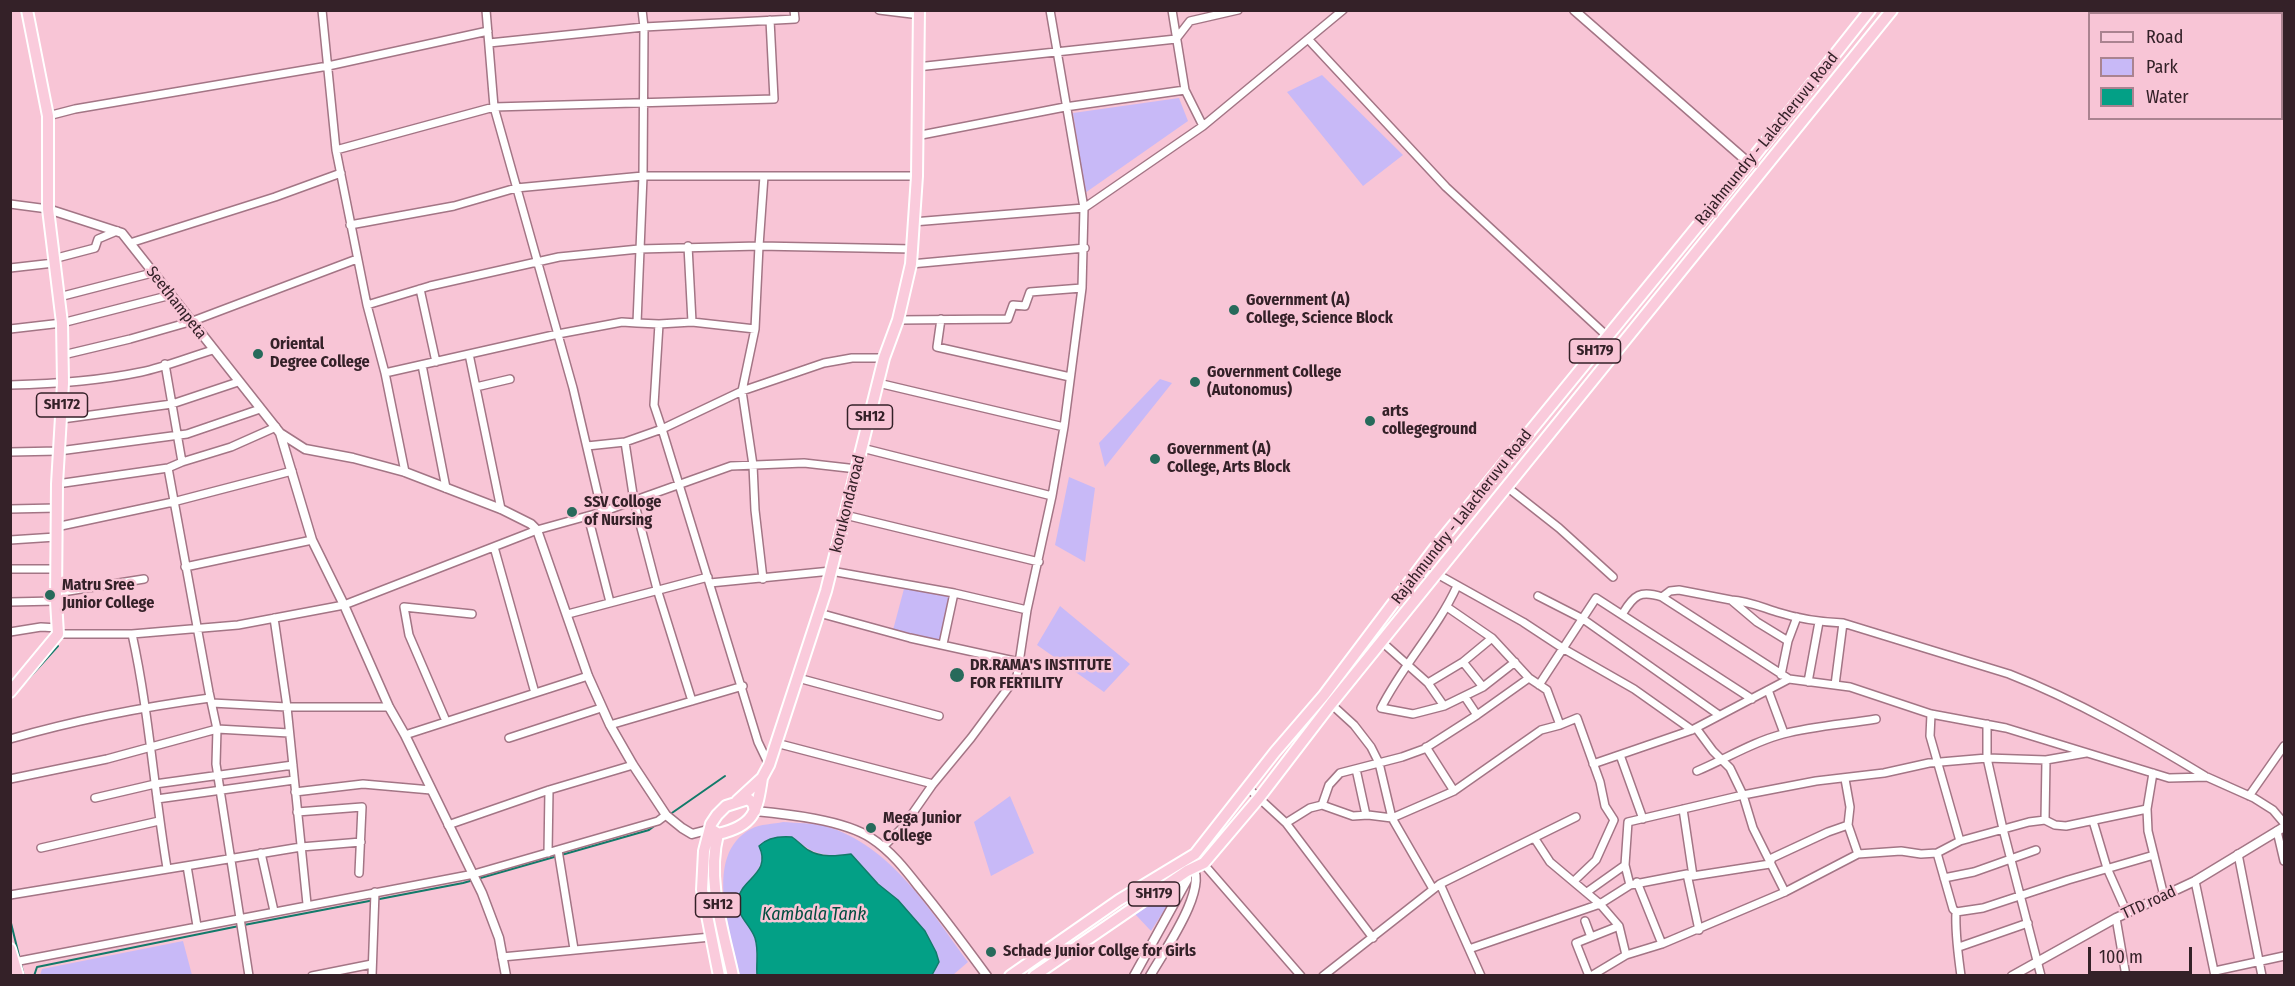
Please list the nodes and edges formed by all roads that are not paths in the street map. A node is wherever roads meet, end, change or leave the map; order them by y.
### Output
1 (27, 10) edge
2 (322, 10) edge
3 (486, 10) edge
4 (642, 10) edge
5 (795, 10) edge
6 (879, 10) edge
7 (1050, 10) edge
8 (1172, 10) edge
9 (1238, 10) edge
10 (1343, 10) edge
11 (1574, 10) edge
12 (1870, 10) edge
13 (1892, 10) edge
14 (920, 13) edge
15 (770, 20) junction
16 (644, 27) junction
17 (488, 31) junction
18 (1176, 39) junction
19 (1308, 39) junction
20 (489, 43) junction
21 (1057, 50) junction
22 (328, 66) junction
23 (917, 67) junction
24 (1185, 90) junction
25 (644, 102) junction
26 (1065, 106) junction
27 (494, 107) junction
28 (48, 116) junction
29 (1203, 126) junction
30 (916, 136) junction
31 (336, 150) junction
32 (1749, 163) junction
33 (341, 173) junction
34 (643, 176) junction
35 (764, 176) junction
36 (916, 176) junction
37 (516, 188) junction
38 (10, 204) edge
39 (1084, 208) junction
40 (48, 209) junction
41 (913, 222) junction
42 (350, 225) junction
43 (119, 230) junction
44 (130, 243) junction
45 (688, 246) junction
46 (759, 246) junction
47 (1085, 248) junction
48 (639, 249) junction
49 (913, 249) junction
50 (357, 259) junction
51 (54, 261) junction
52 (538, 263) junction
53 (911, 264) junction
54 (10, 268) edge
55 (152, 273) junction
56 (1082, 288) junction
57 (420, 289) junction
58 (171, 295) junction
59 (59, 297) junction
60 (367, 305) junction
61 (898, 320) junction
62 (941, 320) junction
63 (193, 321) junction
64 (692, 322) junction
65 (62, 323) junction
66 (637, 323) junction
67 (659, 324) junction
68 (755, 328) junction
69 (10, 329) edge
70 (558, 334) junction
71 (1608, 336) junction
72 (213, 350) junction
73 (469, 354) junction
74 (63, 355) junction
75 (884, 358) junction
76 (436, 362) junction
77 (165, 364) junction
78 (422, 365) junction
79 (385, 373) junction
80 (1070, 377) junction
81 (510, 379) dead end
82 (238, 382) junction
83 (63, 383) junction
84 (878, 383) junction
85 (10, 385) edge
86 (476, 387) junction
87 (742, 391) junction
88 (172, 404) junction
89 (260, 409) junction
90 (62, 419) junction
91 (1064, 427) junction
92 (662, 429) junction
93 (278, 430) junction
94 (177, 434) junction
95 (625, 442) junction
96 (587, 446) junction
97 (862, 448) junction
98 (59, 451) junction
99 (10, 452) edge
100 (182, 462) junction
101 (753, 465) junction
102 (168, 468) junction
103 (857, 469) junction
104 (292, 471) junction
105 (405, 472) junction
106 (57, 484) junction
107 (679, 485) junction
108 (1507, 487) junction
109 (446, 488) junction
110 (1052, 496) junction
111 (634, 501) junction
112 (173, 502) junction
113 (57, 508) junction
114 (10, 509) edge
115 (501, 509) junction
116 (602, 512) junction
117 (845, 515) junction
118 (588, 516) junction
119 (537, 530) junction
120 (56, 532) junction
121 (10, 540) edge
122 (312, 540) junction
123 (494, 547) junction
124 (1039, 562) junction
125 (185, 567) junction
126 (56, 568) junction
127 (10, 569) edge
128 (831, 571) junction
129 (1418, 573) junction
130 (1437, 574) junction
131 (1613, 577) dead end
132 (144, 579) dead end
133 (763, 579) junction
134 (709, 580) junction
135 (1458, 586) junction
136 (657, 589) junction
137 (954, 593) junction
138 (1538, 596) dead end
139 (56, 597) junction
140 (1662, 597) junction
141 (1731, 600) junction
142 (10, 602) edge
143 (610, 602) junction
144 (344, 605) junction
145 (1447, 607) junction
146 (1027, 610) junction
147 (819, 613) junction
148 (1623, 613) junction
149 (472, 614) dead end
150 (568, 614) junction
151 (1797, 617) junction
152 (274, 618) junction
153 (1583, 619) junction
154 (1819, 622) junction
155 (1843, 623) junction
156 (197, 629) junction
157 (58, 631) junction
158 (10, 632) edge
159 (132, 634) junction
160 (1492, 638) junction
161 (1788, 641) junction
162 (1382, 642) junction
163 (943, 644) junction
164 (1564, 649) junction
165 (1019, 662) junction
166 (1463, 662) junction
167 (1515, 662) junction
168 (1408, 664) junction
169 (1781, 675) junction
170 (588, 676) junction
171 (798, 678) junction
172 (1528, 678) junction
173 (1789, 679) junction
174 (1808, 682) junction
175 (1428, 683) junction
176 (1539, 685) junction
177 (1835, 685) junction
178 (742, 686) junction
179 (12, 687) edge
180 (1483, 687) junction
181 (1768, 690) junction
182 (535, 693) junction
183 (1465, 697) junction
184 (1752, 699) junction
185 (211, 700) junction
186 (693, 701) junction
187 (1331, 704) junction
188 (1444, 706) junction
189 (146, 707) junction
190 (287, 707) junction
191 (389, 707) junction
192 (601, 708) junction
193 (1931, 714) junction
194 (1477, 715) junction
195 (1719, 715) junction
196 (939, 716) dead end
197 (1876, 719) dead end
198 (447, 722) junction
199 (1987, 724) junction
200 (610, 725) junction
201 (1560, 725) junction
202 (217, 729) junction
203 (1694, 729) junction
204 (289, 733) junction
205 (1784, 733) junction
206 (405, 735) junction
207 (509, 738) dead end
208 (10, 739) edge
209 (776, 743) junction
210 (150, 746) junction
211 (2284, 746) edge
212 (1426, 747) junction
213 (2087, 753) junction
214 (1620, 755) junction
215 (1987, 758) junction
216 (1724, 760) junction
217 (2046, 760) junction
218 (1936, 762) junction
219 (1379, 763) junction
220 (1593, 764) junction
221 (293, 765) junction
222 (633, 765) junction
223 (769, 765) junction
224 (1356, 769) junction
225 (1697, 771) dead end
226 (2153, 773) junction
227 (218, 775) junction
228 (2207, 777) junction
229 (762, 778) junction
230 (1845, 778) junction
231 (10, 779) edge
232 (294, 780) junction
233 (155, 784) junction
234 (933, 784) junction
235 (1248, 788) junction
236 (220, 789) junction
237 (431, 789) junction
238 (549, 790) junction
239 (1454, 791) junction
240 (295, 792) junction
241 (1743, 795) junction
242 (2249, 796) junction
243 (95, 798) dead end
244 (1258, 798) junction
245 (157, 799) junction
246 (737, 801) junction
247 (1322, 806) junction
248 (1683, 808) junction
249 (2147, 809) junction
250 (297, 812) junction
251 (755, 812) junction
252 (1366, 815) junction
253 (668, 816) junction
254 (1392, 818) junction
255 (1576, 818) dead end
256 (1643, 819) junction
257 (159, 820) junction
258 (2045, 820) junction
259 (2093, 821) junction
260 (1286, 823) junction
261 (448, 825) junction
262 (1848, 825) junction
263 (2282, 827) edge
264 (2003, 829) junction
265 (714, 832) junction
266 (1535, 839) junction
267 (1960, 841) junction
268 (361, 842) junction
269 (301, 847) junction
270 (883, 847) junction
271 (41, 848) dead end
272 (558, 850) junction
273 (2036, 850) dead end
274 (261, 853) junction
275 (548, 853) junction
276 (1937, 853) junction
277 (1858, 854) junction
278 (2238, 854) junction
279 (2154, 855) junction
280 (2010, 857) junction
281 (230, 858) junction
282 (2284, 861) edge
283 (1191, 863) junction
284 (1770, 864) junction
285 (1625, 865) junction
286 (187, 866) junction
287 (167, 868) junction
288 (2107, 868) junction
289 (359, 873) dead end
290 (474, 874) junction
291 (1690, 875) junction
292 (1944, 879) junction
293 (2195, 880) junction
294 (1574, 881) junction
295 (1633, 883) junction
296 (1440, 884) junction
297 (1433, 889) junction
298 (375, 892) junction
299 (1587, 892) junction
300 (1785, 892) junction
301 (10, 895) edge
302 (2164, 896) junction
303 (2020, 897) junction
304 (1119, 900) junction
305 (307, 904) junction
306 (1600, 904) junction
307 (274, 911) junction
308 (1129, 911) junction
309 (1956, 912) junction
310 (2127, 913) junction
311 (239, 918) junction
312 (2116, 918) junction
313 (1585, 921) dead end
314 (2028, 923) junction
315 (197, 926) junction
316 (1619, 926) junction
317 (1699, 930) junction
318 (1072, 933) junction
319 (711, 937) junction
320 (1591, 937) junction
321 (1373, 938) junction
322 (1662, 944) junction
323 (1081, 945) junction
324 (1959, 947) junction
325 (10, 949) edge
326 (574, 949) junction
327 (1469, 949) junction
328 (1626, 955) junction
329 (2284, 956) edge
330 (502, 957) junction
331 (2038, 960) junction
332 (14, 962) junction
333 (2260, 962) junction
334 (372, 964) junction
335 (2215, 973) edge
336 (327, 974) edge
337 (1040, 974) edge
338 (18, 975) edge
339 (249, 975) edge
340 (312, 975) edge
341 (372, 975) edge
342 (506, 975) edge
343 (727, 975) edge
344 (987, 975) edge
345 (1011, 975) edge
346 (1134, 975) edge
347 (1150, 975) edge
348 (1301, 975) edge
349 (1323, 975) edge
350 (1481, 975) edge
351 (1590, 975) edge
352 (1961, 975) edge
353 (2012, 975) edge
354 (2041, 975) edge
355 (2126, 975) edge
356 (2262, 975) edge

1 - 28 main road, SH172
2 - 22 street
3 - 17 street
4 - 16 street
5 - 15 street
6 - 14 street
7 - 21 street
8 - 18 street
9 - 18 street
10 - 19 street
11 - 32 street
12 - 32 main road, Rajahmundry - Lalacheruvu Road / SH179
13 - 108 main road, SH179
14 - 23 main road, korukondaroad / SH12
15 - 16 street
15 - 25 street
16 - 20 street
16 - 25 street
17 - 20 street
17 - 22 street
18 - 21 street
18 - 24 street
19 - 29 street
19 - 71 street
20 - 27 street
21 - 23 street
21 - 26 street
22 - 28 street
22 - 31 street
23 - 30 main road, korukondaroad / SH12
24 - 26 street
24 - 29 street
25 - 27 street
25 - 34 street
26 - 30 street
26 - 39 street
27 - 31 street
27 - 37 street
28 - 40 main road, SH172
29 - 39 street
30 - 36 main road, korukondaroad / SH12
31 - 33 street
32 - 71 main road, Rajahmundry - Lalacheruvu Road / SH179
33 - 42 street
33 - 44 street
34 - 35 street
34 - 37 street
34 - 48 street
35 - 36 street
35 - 46 street
36 - 41 main road, korukondaroad / SH12
37 - 42 street
37 - 52 street
38 - 40 street
39 - 41 street
39 - 47 street
40 - 43 street
40 - 51 main road, SH172
41 - 49 main road, korukondaroad / SH12
42 - 50 street
43 - 44 street, Seethampeta
43 - 51 street
44 - 55 street, Seethampeta
45 - 46 street
45 - 48 street
45 - 64 street
46 - 49 street
46 - 68 street
47 - 53 street
47 - 56 street
48 - 52 street
48 - 66 street
49 - 53 main road, korukondaroad / SH12
50 - 60 street
50 - 63 street
51 - 54 street
51 - 59 main road, SH172
52 - 57 street
52 - 70 street
53 - 61 main road, korukondaroad / SH12
55 - 58 street, Seethampeta
55 - 59 street
56 - 62 street
56 - 80 street
57 - 60 street
57 - 76 street
58 - 63 street, Seethampeta
58 - 65 street
59 - 65 main road, SH172
60 - 79 street
61 - 62 street
61 - 75 main road, korukondaroad / SH12
62 - 80 street
63 - 72 street, Seethampeta
63 - 74 street
64 - 67 street
64 - 68 street
65 - 69 street
65 - 74 main road, SH172
66 - 67 street
66 - 70 street
67 - 92 street
68 - 87 street
70 - 73 street
70 - 96 street
71 - 129 main road, Rajahmundry - Lalacheruvu Road / SH179
72 - 77 street
72 - 82 street, Seethampeta
73 - 76 street
73 - 86 street
74 - 83 main road, SH172
75 - 84 main road, korukondaroad / SH12
75 - 87 street
76 - 78 street
77 - 83 street
77 - 88 street
78 - 79 street
78 - 109 street
79 - 105 street
80 - 91 street
81 - 86 street
82 - 88 street
82 - 89 street, Seethampeta
83 - 85 street
83 - 90 main road, SH172
84 - 91 street
84 - 97 main road, korukondaroad / SH12
86 - 115 street
87 - 92 street
87 - 101 street
88 - 90 street
88 - 94 street
89 - 93 street, Seethampeta
89 - 94 street
90 - 98 main road, SH172
91 - 110 street
92 - 95 street
92 - 107 street
93 - 100 street
93 - 104 street
93 - 105 street
94 - 98 street
94 - 100 street
95 - 96 street
95 - 111 street
96 - 116 street
97 - 103 main road, korukondaroad / SH12
97 - 110 street
98 - 99 street
98 - 106 main road, SH172
100 - 102 street
101 - 103 street
101 - 107 street
101 - 133 street
102 - 106 street
102 - 112 street
103 - 117 main road, korukondaroad / SH12
104 - 112 street
104 - 122 street
105 - 109 street
106 - 113 main road, SH172
107 - 111 street
107 - 134 street
108 - 130 main road, SH179
108 - 131 street
109 - 115 street
110 - 124 street
111 - 116 street
111 - 136 street
112 - 120 street
112 - 125 street
113 - 114 street
113 - 120 main road, SH172
115 - 119 street
116 - 118 street
117 - 124 street
117 - 128 main road, korukondaroad / SH12
118 - 119 street
118 - 143 street
119 - 123 street
119 - 150 street
120 - 121 street
120 - 126 main road, SH172
122 - 125 street
122 - 144 street
123 - 144 street
123 - 182 street
124 - 146 street
125 - 156 street
126 - 127 street
126 - 139 main road, SH172
128 - 133 street
128 - 137 street
128 - 147 main road, korukondaroad / SH12
129 - 130 street
129 - 235 main road, Rajahmundry - Lalacheruvu Road / SH179
130 - 135 street
130 - 162 main road, SH179
132 - 139 street
133 - 134 street
134 - 136 street
134 - 178 street
135 - 145 street
135 - 164 street
136 - 143 street
136 - 186 street
137 - 146 street
137 - 163 street
138 - 153 street
139 - 142 street
139 - 157 main road, SH172
140 - 141 street
140 - 148 street
140 - 169 street
141 - 151 street
141 - 161 street
143 - 150 street
144 - 152 street
144 - 191 street
145 - 160 street
145 - 168 street
146 - 165 street
147 - 163 street
147 - 171 main road, korukondaroad / SH12
148 - 153 street
148 - 184 street
149 - 198 street
150 - 170 street
151 - 154 street
151 - 161 street
152 - 156 street
152 - 190 street
153 - 164 street
153 - 195 street
154 - 155 street
154 - 174 street
155 - 177 street
155 - 228 street
156 - 159 street
156 - 185 street
157 - 158 street
157 - 159 street
157 - 179 main road
159 - 189 street
160 - 166 street
160 - 167 street
161 - 169 street
162 - 168 street
162 - 187 main road
163 - 165 street
164 - 176 street
164 - 203 street
165 - 234 street
166 - 175 street
166 - 180 street
167 - 172 street
167 - 180 street
168 - 175 street
168 - 188 street
169 - 173 street
170 - 182 street
170 - 192 street
171 - 196 street
171 - 209 main road, korukondaroad / SH12
172 - 176 street
172 - 194 street
173 - 174 street
173 - 181 street
174 - 177 street
175 - 188 street
176 - 201 street
177 - 193 street
178 - 186 street
178 - 223 street
180 - 183 street
181 - 184 street
181 - 205 street
182 - 198 street
183 - 188 street
183 - 194 street
184 - 195 street
185 - 189 street
185 - 190 street
185 - 202 street
186 - 200 street
187 - 219 street
187 - 244 main road, SH179
189 - 208 street
189 - 210 street
190 - 191 street
190 - 204 street
191 - 206 street
192 - 200 street
192 - 207 street
193 - 199 street
193 - 218 street
194 - 212 street
195 - 203 street
197 - 205 street
198 - 206 street
199 - 213 street
199 - 215 street
200 - 222 street
201 - 220 street
201 - 239 street
202 - 204 street
202 - 210 street
202 - 227 street
203 - 214 street
203 - 216 street
204 - 221 street
205 - 216 street
206 - 237 street
209 - 223 main road, korukondaroad / SH12
209 - 234 street
210 - 231 street
210 - 233 street
211 - 242 street
212 - 219 street
212 - 239 street
213 - 217 street
213 - 226 street
214 - 220 street
214 - 256 street
215 - 217 street
215 - 218 street
215 - 264 street
216 - 225 street
216 - 241 street
217 - 258 street
218 - 230 street
218 - 267 street
219 - 224 street
219 - 254 street
220 - 294 street
221 - 227 street
221 - 232 street
222 - 238 street
222 - 253 street
223 - 229 main road, korukondaroad / SH12
224 - 247 street
224 - 252 street
226 - 228 street
226 - 249 street
227 - 233 street
227 - 236 street
228 - 242 street
229 - 246 main road, korukondaroad / SH12
229 - 251 main road, SH12
230 - 241 street
230 - 262 street
232 - 236 street
232 - 240 street
233 - 243 street
233 - 245 street
234 - 270 street
235 - 244 street
235 - 283 main road, Rajahmundry - Lalacheruvu Road / SH179
236 - 245 street
236 - 281 street
237 - 240 street
237 - 261 street
238 - 261 street
238 - 275 street
239 - 254 street
240 - 250 street
241 - 248 street
241 - 284 street
242 - 263 street
244 - 260 street
244 - 283 main road, SH179
245 - 257 street
246 - 251 main road
246 - 265 main road, korukondaroad / SH12
247 - 252 street
247 - 260 street
248 - 256 street
248 - 291 street
249 - 259 street
249 - 279 street
250 - 268 street
250 - 269 street
251 - 265 main road
251 - 270 street
252 - 254 street
253 - 265 street
253 - 272 street
254 - 297 street
255 - 266 street
256 - 285 street
257 - 271 street
257 - 287 street
258 - 259 street
258 - 264 street
259 - 288 street
260 - 321 street
261 - 290 street
262 - 277 street
262 - 284 street
263 - 278 street, TTD road
263 - 282 street
264 - 267 street
264 - 280 street
265 - 319 main road
265 - 343 main road, SH12
266 - 294 street
266 - 296 street
267 - 276 street
268 - 269 street
268 - 289 street
269 - 274 street
269 - 305 street
270 - 344 street
272 - 275 street
272 - 326 street
273 - 280 street
274 - 281 street
274 - 307 street
275 - 290 street
276 - 277 street
276 - 292 street
277 - 300 street
278 - 293 street, TTD road
278 - 333 street
279 - 288 street
279 - 302 street
280 - 292 street
280 - 303 street
281 - 286 street
281 - 311 street
283 - 304 main road, Rajahmundry - Lalacheruvu Road / SH179
283 - 308 main road, SH179
283 - 346 street
283 - 347 street
283 - 348 street
284 - 291 street
284 - 300 street
285 - 295 street
285 - 299 street
286 - 287 street
286 - 315 street
287 - 301 street
288 - 303 street
288 - 310 street
290 - 298 street
290 - 330 street
291 - 295 street
291 - 317 street
292 - 309 street
293 - 302 street, TTD road
293 - 335 street
294 - 299 street
295 - 306 street
295 - 322 street
296 - 297 street
296 - 327 street
297 - 321 street
298 - 305 street
298 - 334 street
299 - 306 street
300 - 317 street
302 - 310 street, TTD road
303 - 309 street
303 - 314 street
304 - 308 main road
304 - 318 main road, Rajahmundry - Lalacheruvu Road / SH179
305 - 307 street
306 - 316 street
306 - 327 street
307 - 311 street
308 - 323 main road, SH179
309 - 324 street
310 - 312 street, TTD road
311 - 315 street
311 - 339 street
312 - 331 street, TTD road
312 - 355 street
313 - 320 street
314 - 324 street
314 - 331 street
315 - 332 street
316 - 320 street
316 - 328 street
317 - 322 street
318 - 323 main road
318 - 345 main road, Rajahmundry - Lalacheruvu Road / SH179
319 - 326 street
319 - 343 main road
320 - 351 street
321 - 349 street
322 - 328 street
323 - 337 main road, SH179
324 - 352 street
325 - 332 main road
326 - 330 street
327 - 350 street
328 - 351 street
329 - 333 street
330 - 342 street
331 - 353 street, TTD road
331 - 354 street
332 - 338 main road
333 - 335 street
333 - 356 street
334 - 336 street
334 - 341 street
336 - 340 street

